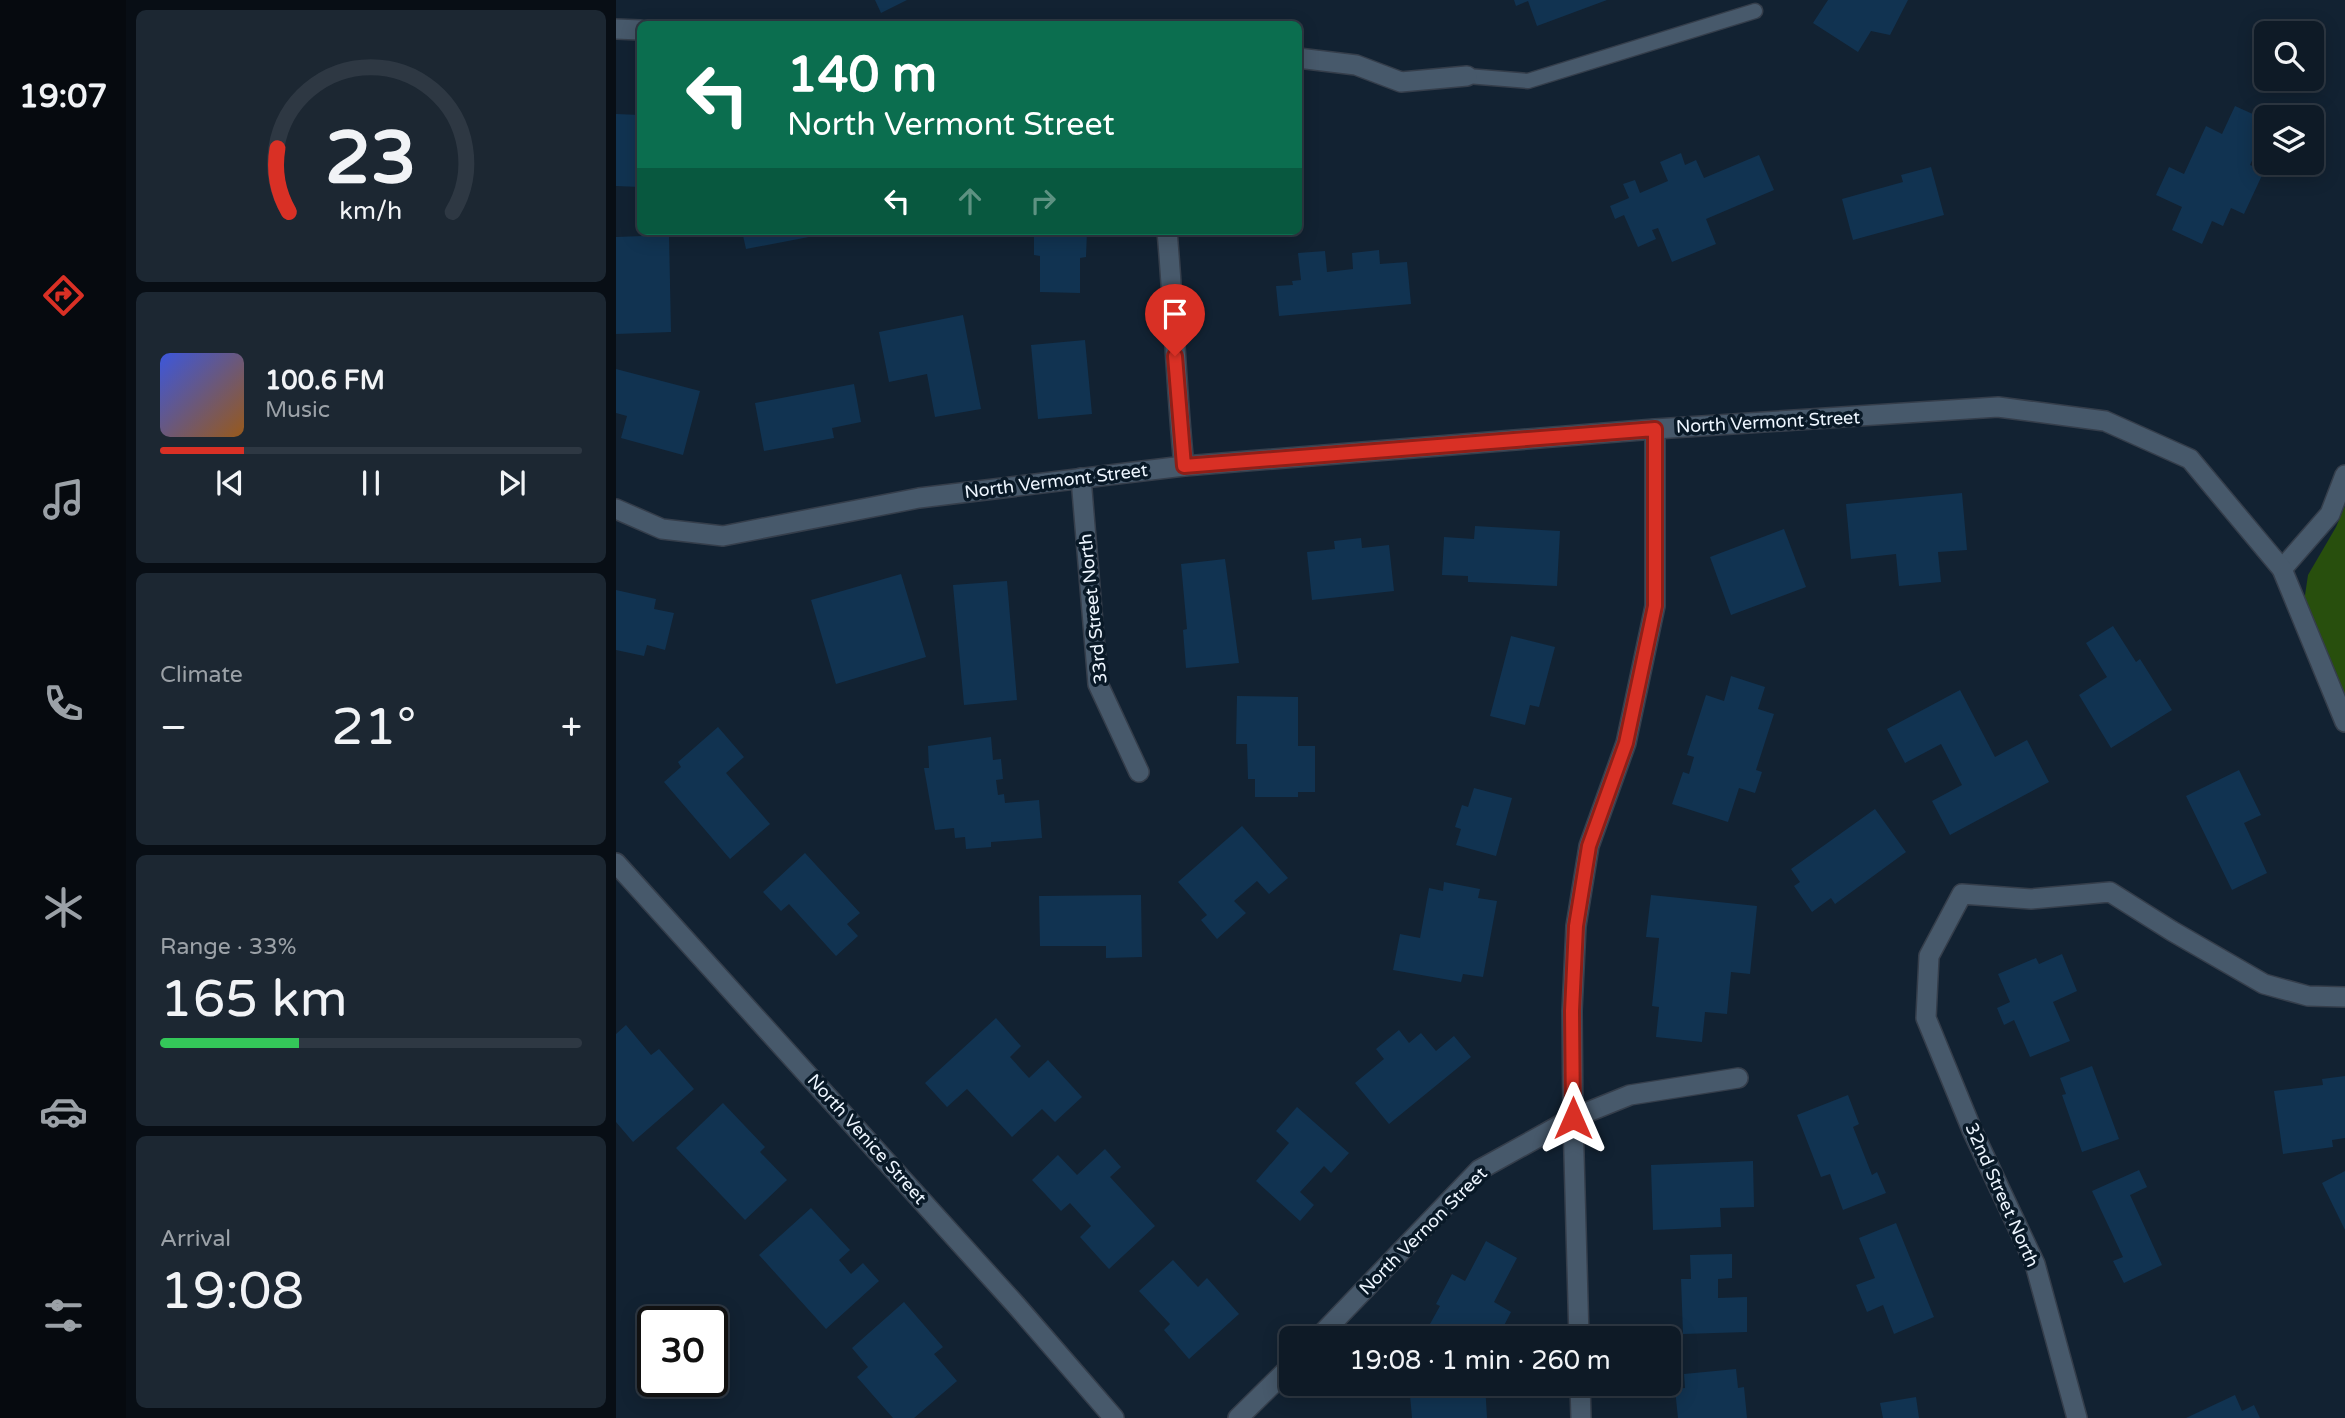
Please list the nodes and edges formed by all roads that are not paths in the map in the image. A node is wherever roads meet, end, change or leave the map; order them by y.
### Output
1 (1755, 11) dead end
2 (616, 30) edge
3 (637, 30) edge
4 (1302, 58) edge
5 (1467, 76) joint
6 (1167, 235) edge
7 (1655, 429) junction
8 (1184, 466) junction
9 (2345, 475) edge
10 (1081, 478) junction
11 (616, 509) edge
12 (2282, 569) junction
13 (2345, 722) edge
14 (1139, 772) dead end
15 (616, 863) edge
16 (2345, 997) edge
17 (1738, 1078) dead end
18 (1573, 1118) junction
19 (1329, 1326) edge
20 (1579, 1326) edge
21 (1279, 1377) edge
22 (1580, 1396) edge
23 (1114, 1418) edge
24 (1238, 1418) edge
25 (1581, 1418) edge
26 (2077, 1418) edge

1 - 5 lane
2 - 3 street
4 - 5 street
6 - 8 street
7 - 8 street, North Vermont Street
7 - 12 street, North Vermont Street
7 - 18 street
8 - 10 street, North Vermont Street
9 - 12 street
10 - 11 street, North Vermont Street
10 - 14 street, 33rd Street North
12 - 13 street, North Vermont Street
15 - 23 street, North Venice Street
16 - 26 street, 32nd Street North
17 - 18 street, North Vernon Street
18 - 19 street, North Vernon Street
18 - 20 street
21 - 24 street
22 - 25 street

